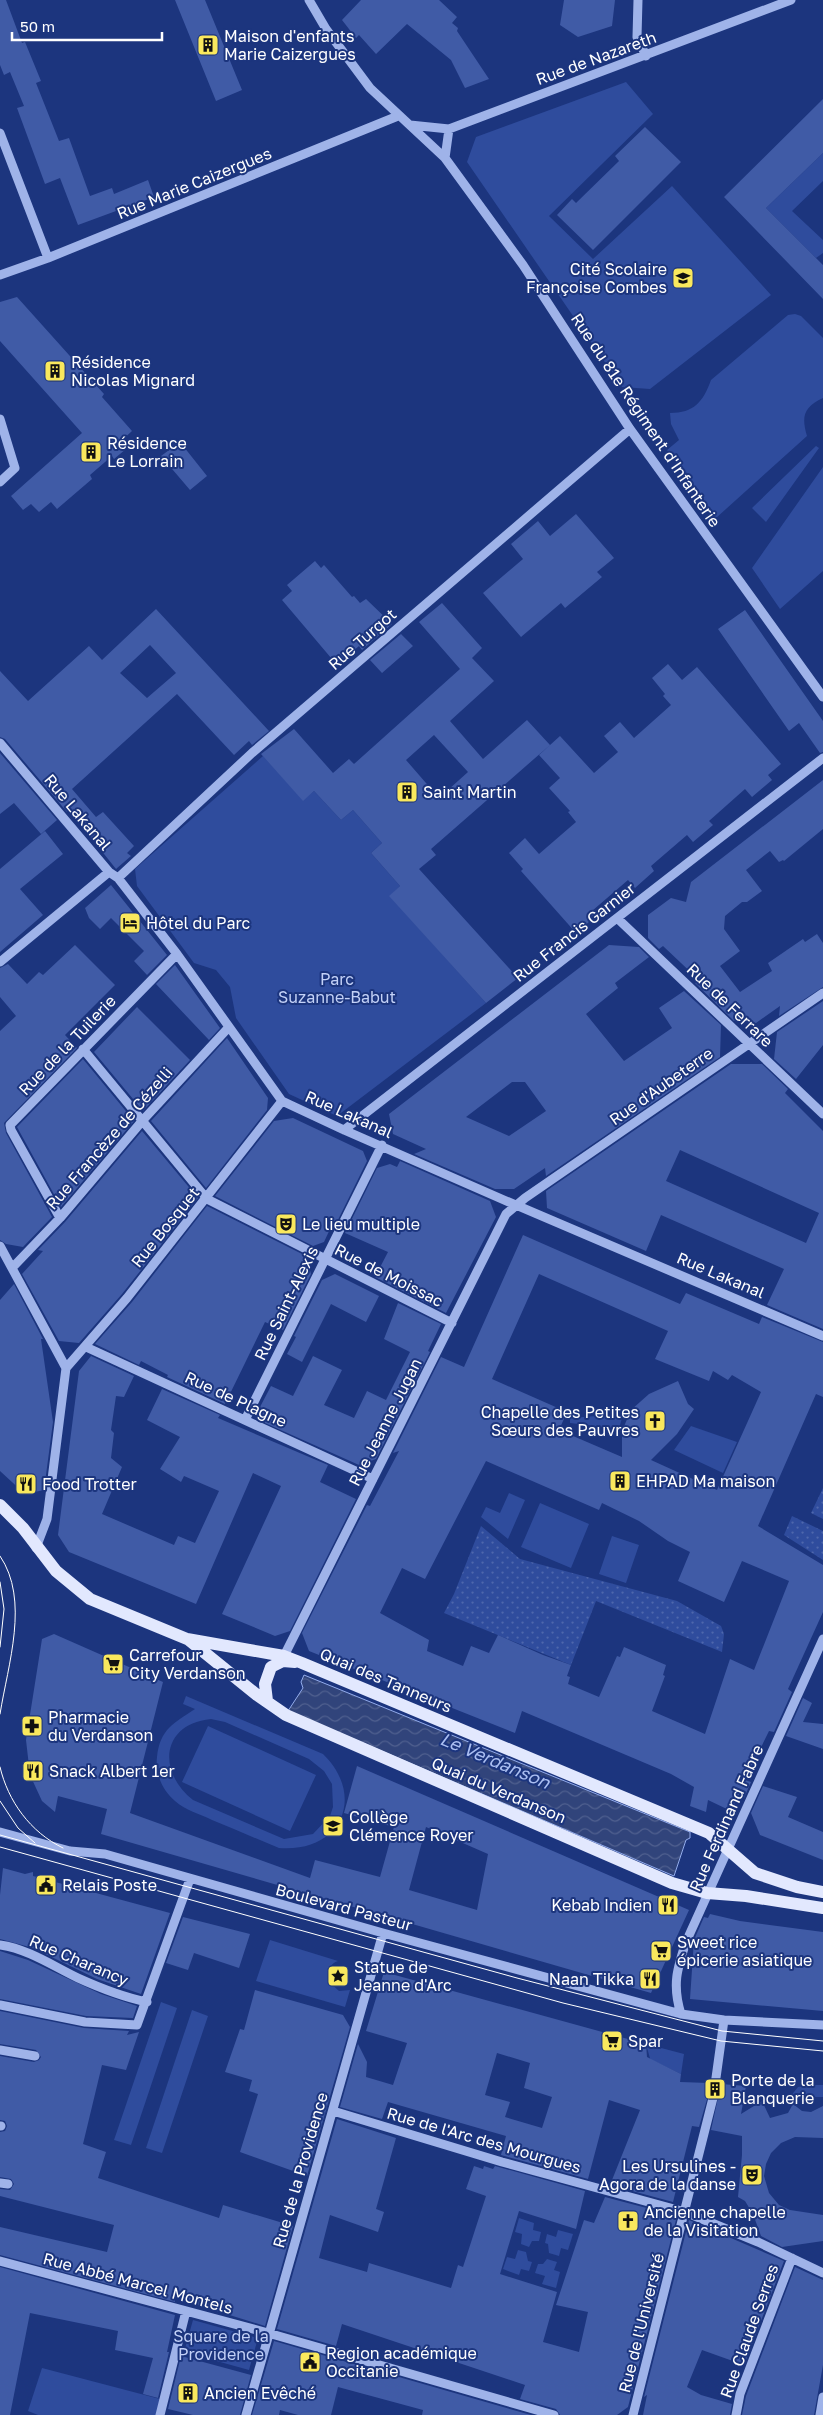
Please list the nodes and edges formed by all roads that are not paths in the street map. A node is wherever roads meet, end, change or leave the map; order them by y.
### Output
1 (310, 0) edge
2 (638, 0) edge
3 (791, 0) edge
4 (646, 56) junction
5 (398, 116) junction
6 (410, 125) junction
7 (449, 129) junction
8 (0, 133) edge
9 (446, 158) junction
10 (48, 258) junction
11 (0, 276) edge
12 (0, 419) edge
13 (630, 429) junction
14 (0, 482) edge
15 (823, 698) edge
16 (0, 743) edge
17 (823, 758) edge
18 (109, 872) junction
19 (118, 878) junction
20 (617, 918) junction
21 (177, 954) junction
22 (0, 962) edge
23 (823, 993) edge
24 (229, 1027) junction
25 (748, 1043) junction
26 (83, 1049) junction
27 (282, 1101) junction
28 (823, 1114) edge
29 (143, 1120) junction
30 (344, 1130) junction
31 (382, 1145) junction
32 (207, 1199) junction
33 (517, 1205) junction
34 (60, 1218) junction
35 (0, 1246) edge
36 (324, 1260) junction
37 (12, 1268) junction
38 (452, 1323) junction
39 (823, 1336) edge
40 (86, 1347) junction
41 (66, 1368) junction
42 (245, 1420) junction
43 (373, 1479) junction
44 (0, 1505) edge
45 (36, 1548) junction
46 (187, 1639) junction
47 (823, 1639) edge
48 (284, 1656) junction
49 (302, 1663) junction
50 (267, 1702) junction
51 (0, 1832) edge
52 (728, 1848) junction
53 (190, 1879) junction
54 (823, 1892) edge
55 (707, 1893) junction
56 (823, 1908) edge
57 (383, 1933) junction
58 (0, 1945) edge
59 (147, 2002) junction
60 (0, 2005) edge
61 (680, 2014) junction
62 (724, 2020) junction
63 (823, 2025) edge
64 (0, 2050) edge
65 (35, 2056) dead end
66 (333, 2111) junction
67 (685, 2212) junction
68 (792, 2258) junction
69 (0, 2261) edge
70 (823, 2273) edge
71 (186, 2311) junction
72 (268, 2333) junction
73 (823, 2397) edge
74 (160, 2415) edge
75 (246, 2415) edge
76 (554, 2415) edge
77 (633, 2415) edge
78 (736, 2415) edge
79 (820, 2415) edge

1 - 5 street, Rue du 81e Régiment d'Infanterie
2 - 4 street
3 - 4 street, Rue de Nazareth
4 - 7 street, Rue de Nazareth
5 - 6 street, Rue du 81e Régiment d'Infanterie
5 - 10 street, Rue Marie Caizergues
6 - 7 street, Rue de Nazareth
6 - 9 street, Rue du 81e Régiment d'Infanterie
7 - 9 street
8 - 10 street
9 - 13 street, Rue du 81e Régiment d'Infanterie
10 - 11 street, Rue Marie Caizergues
12 - 14 street
13 - 15 street, Rue du 81e Régiment d'Infanterie
13 - 19 street, Rue Turgot
16 - 18 street, Rue Lakanal
17 - 20 street, Rue Francis Garnier
18 - 19 street, Rue Lakanal
18 - 22 street
19 - 21 street, Rue Lakanal
20 - 25 street, Rue de Ferrare
20 - 30 street, Rue Francis Garnier
21 - 24 street, Rue Lakanal
21 - 26 street, Rue de la Tuilerie
23 - 25 street, Rue d'Aubeterre
24 - 27 street, Rue Lakanal
24 - 29 street, Rue Francèze de Cézelli
25 - 28 street, Rue de Ferrare
25 - 33 street, Rue d'Aubeterre
26 - 29 street
26 - 34 street, Rue de la Tuilerie
27 - 30 street, Rue Lakanal
27 - 32 street, Rue Bosquet
29 - 32 street
29 - 34 street, Rue Francèze de Cézelli
30 - 31 street, Rue Lakanal
31 - 33 street, Rue Lakanal
31 - 36 street, Rue Saint-Alexis
32 - 36 street, Rue de Moissac
32 - 40 street, Rue Bosquet
33 - 38 street, Rue Jeanne Jugan
33 - 39 street, Rue Lakanal
34 - 37 street, Rue Francèze de Cézelli
35 - 37 street
36 - 38 street, Rue de Moissac
36 - 42 street, Rue Saint-Alexis
37 - 41 street
38 - 43 street, Rue Jeanne Jugan
40 - 41 street, Rue Bosquet
40 - 42 street, Rue de Plagne
41 - 45 street
42 - 43 street, Rue de Plagne
43 - 48 street, Rue Jeanne Jugan
44 - 45 main road, Quai des Tanneurs
45 - 46 main road, Quai des Tanneurs
46 - 48 main road, Quai des Tanneurs
46 - 50 main road, Quai du Verdanson
47 - 52 street, Rue Ferdinand Fabre
48 - 49 main road, Quai des Tanneurs
49 - 50 main road
49 - 52 main road, Quai des Tanneurs
50 - 55 main road, Quai du Verdanson
51 - 53 street, Boulevard Pasteur
52 - 54 main road
52 - 55 street, Rue Ferdinand Fabre
53 - 57 street, Boulevard Pasteur
53 - 59 street
55 - 56 main road, Quai du Verdanson
55 - 61 street, Rue Ferdinand Fabre
57 - 61 street, Boulevard Pasteur
57 - 66 street, Rue de la Providence
58 - 59 street, Rue Charancy
59 - 60 street
61 - 62 street, Boulevard Pasteur
62 - 63 street, Boulevard Pasteur
62 - 67 street, Rue de l'Université
64 - 65 street
66 - 67 street, Rue de l'Arc des Mourgues
66 - 72 street, Rue de la Providence
67 - 68 street, Rue de l'Arc des Mourgues
67 - 77 street, Rue de l'Université
68 - 70 street, Rue de l'Arc des Mourgues
68 - 78 street, Rue Claude Serres
69 - 71 street, Rue Abbé Marcel Montels
71 - 72 street, Rue Abbé Marcel Montels
71 - 74 street
72 - 75 street, Rue de la Providence
72 - 76 street, Rue Abbé Marcel Montels
73 - 79 street

